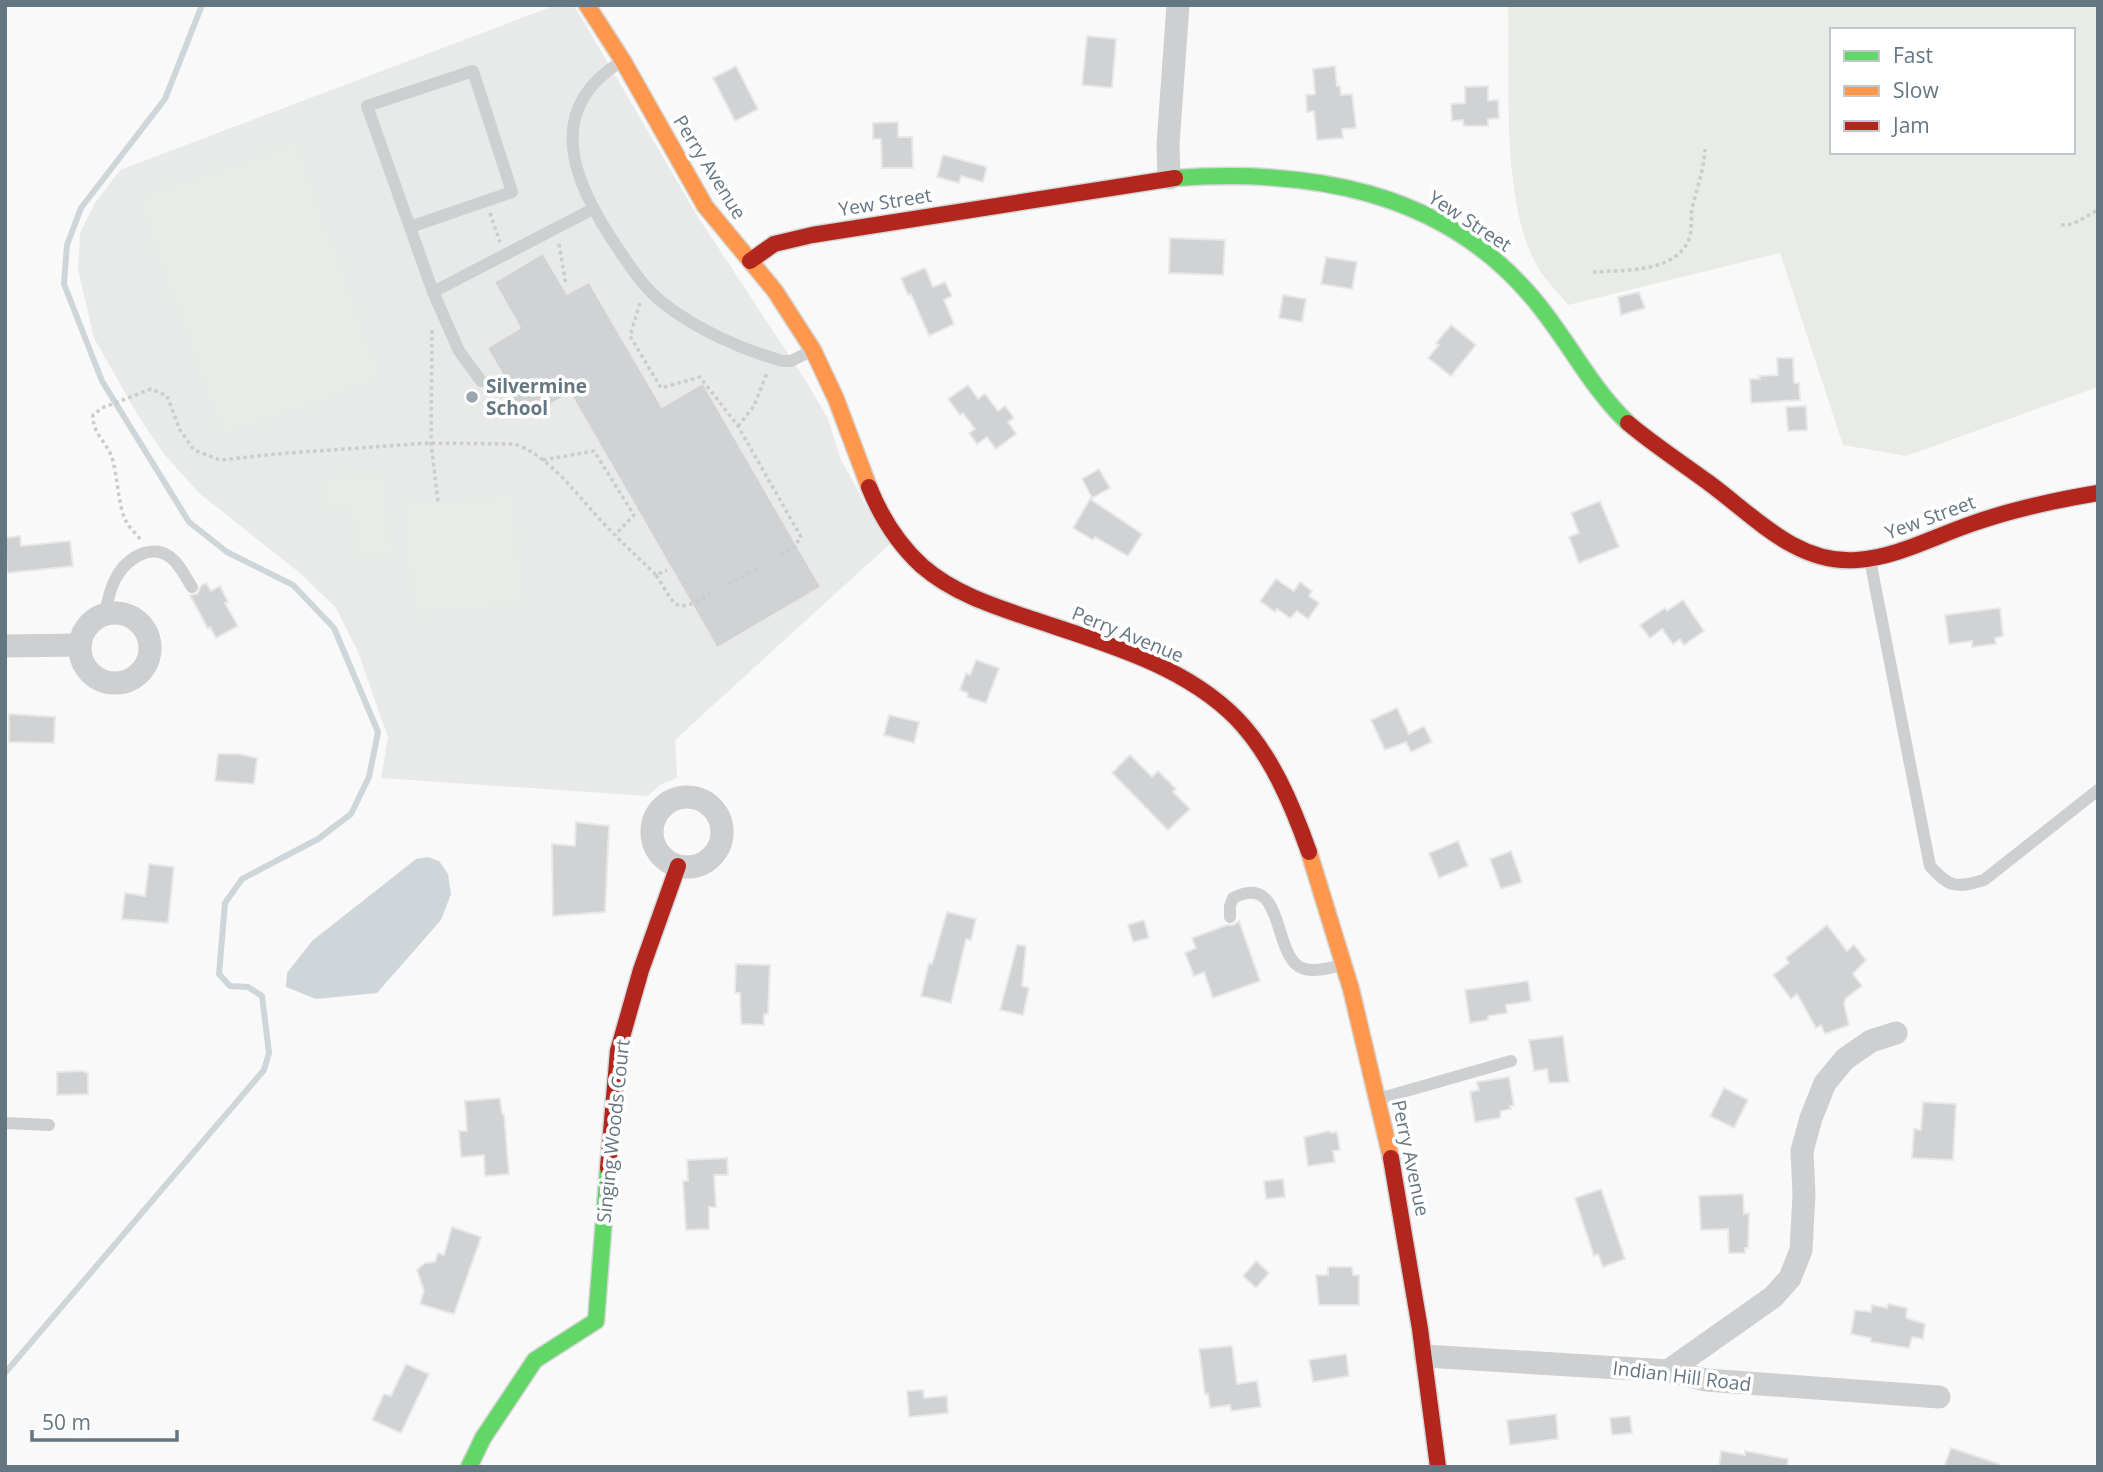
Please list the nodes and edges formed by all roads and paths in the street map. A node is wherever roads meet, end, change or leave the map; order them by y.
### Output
1 (587, 5) edge
2 (1178, 5) edge
3 (623, 61) junction
4 (1705, 149) dead end
5 (1170, 178) junction
6 (593, 209) junction
7 (2098, 210) edge
8 (2061, 225) dead end
9 (410, 227) junction
10 (556, 229) junction
11 (750, 261) junction
12 (1594, 272) dead end
13 (566, 285) dead end
14 (645, 288) junction
15 (433, 292) junction
16 (812, 350) junction
17 (767, 375) dead end
18 (481, 382) dead end
19 (738, 426) junction
20 (431, 443) junction
21 (544, 460) junction
22 (2098, 494) edge
23 (438, 502) dead end
24 (615, 536) junction
25 (150, 551) junction
26 (779, 556) dead end
27 (1870, 559) junction
28 (760, 567) dead end
29 (667, 570) dead end
30 (656, 575) junction
31 (729, 584) dead end
32 (192, 587) dead end
33 (710, 594) dead end
34 (105, 615) junction
35 (80, 645) junction
36 (5, 646) edge
37 (2098, 790) edge
38 (678, 866) dead end
39 (1230, 917) dead end
40 (1344, 964) junction
41 (1896, 1033) dead end
42 (1511, 1061) dead end
43 (1378, 1099) junction
44 (5, 1124) edge
45 (49, 1125) dead end
46 (1425, 1356) junction
47 (1668, 1371) junction
48 (1939, 1397) dead end
49 (469, 1467) edge
50 (1438, 1467) edge

1 - 3 street, Perry Avenue
2 - 5 street
3 - 6 lane
3 - 11 street, Perry Avenue
4 - 12 path
5 - 11 street, Yew Street
5 - 27 street, Yew Street
6 - 10 lane
6 - 14 lane
7 - 8 path
9 - 9 lane
9 - 15 lane
10 - 13 path
10 - 15 lane
11 - 16 street, Perry Avenue
14 - 16 lane
14 - 19 path
15 - 18 lane
15 - 20 path
16 - 40 street, Perry Avenue
17 - 19 path
19 - 26 path
20 - 21 path
20 - 23 path
20 - 25 path
21 - 24 path
21 - 24 path
22 - 27 street, Yew Street
24 - 30 path
25 - 32 lane
25 - 34 lane
27 - 37 lane
28 - 31 path
29 - 30 path
30 - 33 path
34 - 35 street
34 - 35 street
35 - 36 street
38 - 49 street, Singing Woods Court
39 - 40 lane
40 - 43 street, Perry Avenue
41 - 47 street
42 - 43 lane
43 - 46 street, Perry Avenue
44 - 45 lane
46 - 47 street, Indian Hill Road
46 - 50 street, Perry Avenue
47 - 48 street, Indian Hill Road

